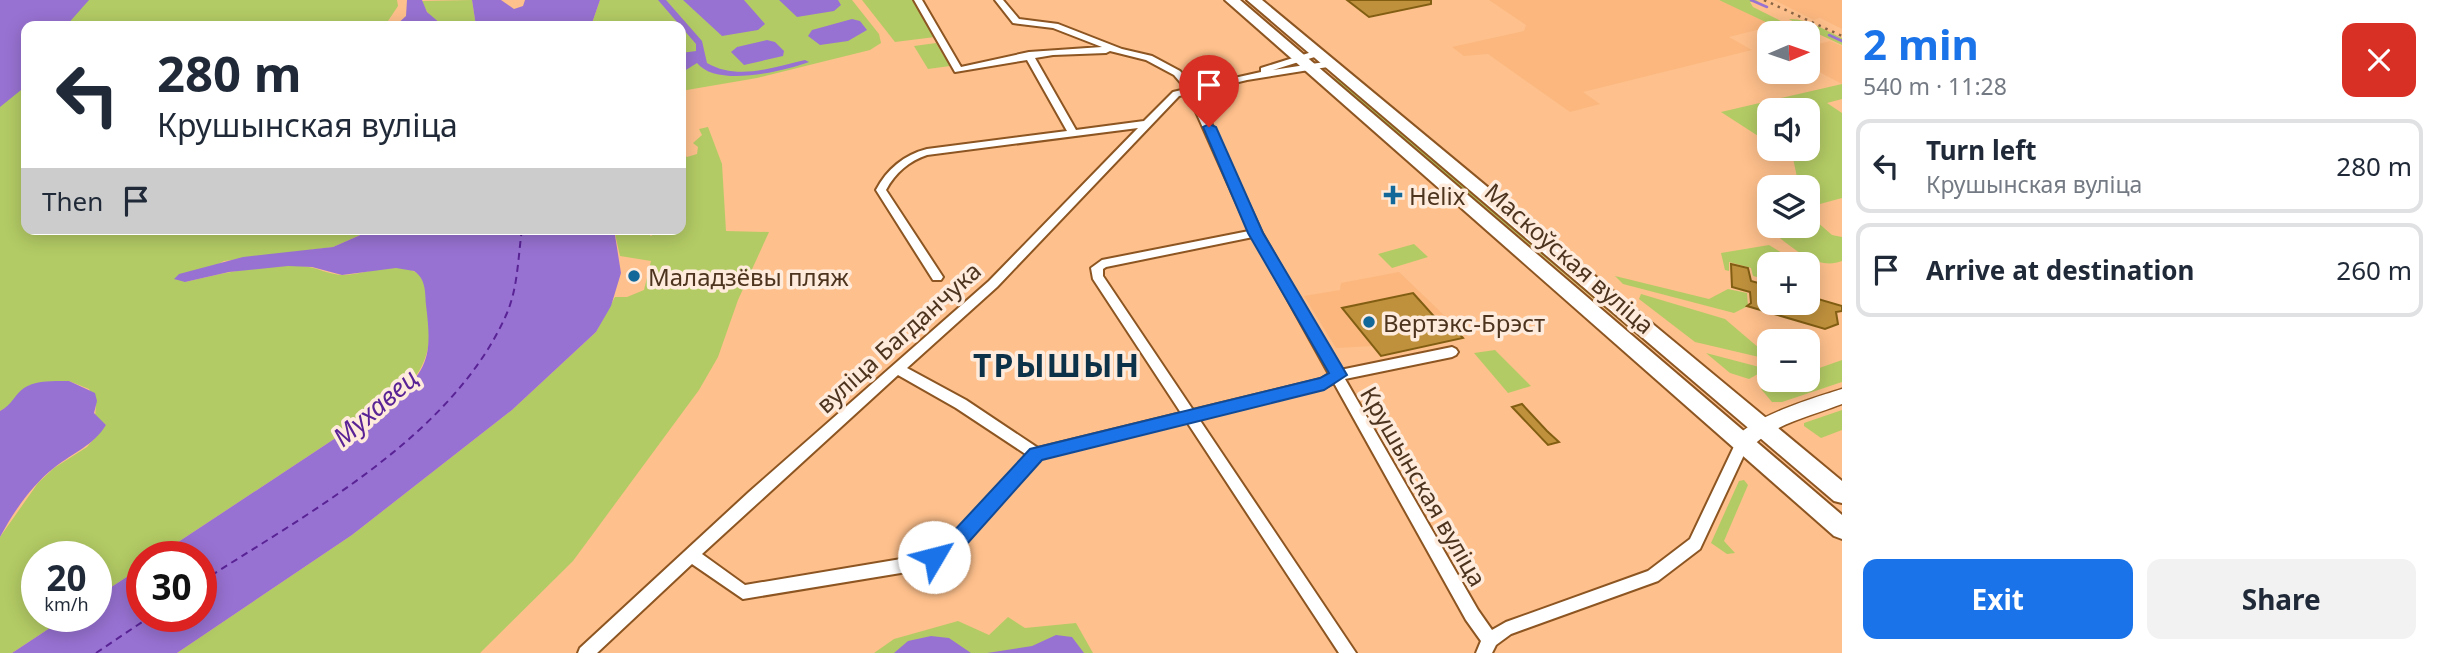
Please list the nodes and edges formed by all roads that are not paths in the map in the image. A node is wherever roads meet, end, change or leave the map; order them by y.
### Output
1 (918, 0) edge
2 (999, 0) edge
3 (1232, 0) edge
4 (1254, 0) edge
5 (1119, 51) junction
6 (1029, 55) junction
7 (1314, 61) junction
8 (1247, 77) junction
9 (1191, 89) junction
10 (1146, 124) junction
11 (1073, 133) junction
12 (1256, 233) junction
13 (937, 277) dead end
14 (1452, 352) dead end
15 (896, 368) junction
16 (1339, 375) junction
17 (1842, 396) edge
18 (1187, 415) junction
19 (1763, 427) junction
20 (1743, 442) junction
21 (1036, 454) junction
22 (1842, 494) edge
23 (1842, 528) edge
24 (693, 556) junction
25 (1487, 647) edge
26 (586, 653) edge
27 (1348, 653) edge

1 - 6 street
2 - 5 street
3 - 7 main road, Маскоўская вуліца
4 - 7 main road, Маскоўская вуліца
5 - 6 street
5 - 9 street
6 - 11 street
7 - 8 street, вуліца Багданчука
7 - 8 street, вуліца Багданчука
7 - 19 main road, Маскоўская вуліца
7 - 20 main road, Маскоўская вуліца
8 - 9 street, вуліца Багданчука
9 - 10 street, вуліца Багданчука
9 - 12 street, Крушынская вуліца
10 - 11 street
10 - 15 street, вуліца Багданчука
11 - 13 street
12 - 16 street, Крушынская вуліца
12 - 18 street
14 - 16 street
15 - 21 street
15 - 24 street, вуліца Багданчука
16 - 18 street
16 - 25 street, Крушынская вуліца
17 - 19 main road
18 - 21 street
18 - 27 street
19 - 20 main road
19 - 22 main road, Маскоўская вуліца
20 - 23 main road, Маскоўская вуліца
20 - 25 street
21 - 24 street
24 - 26 street, вуліца Багданчука

